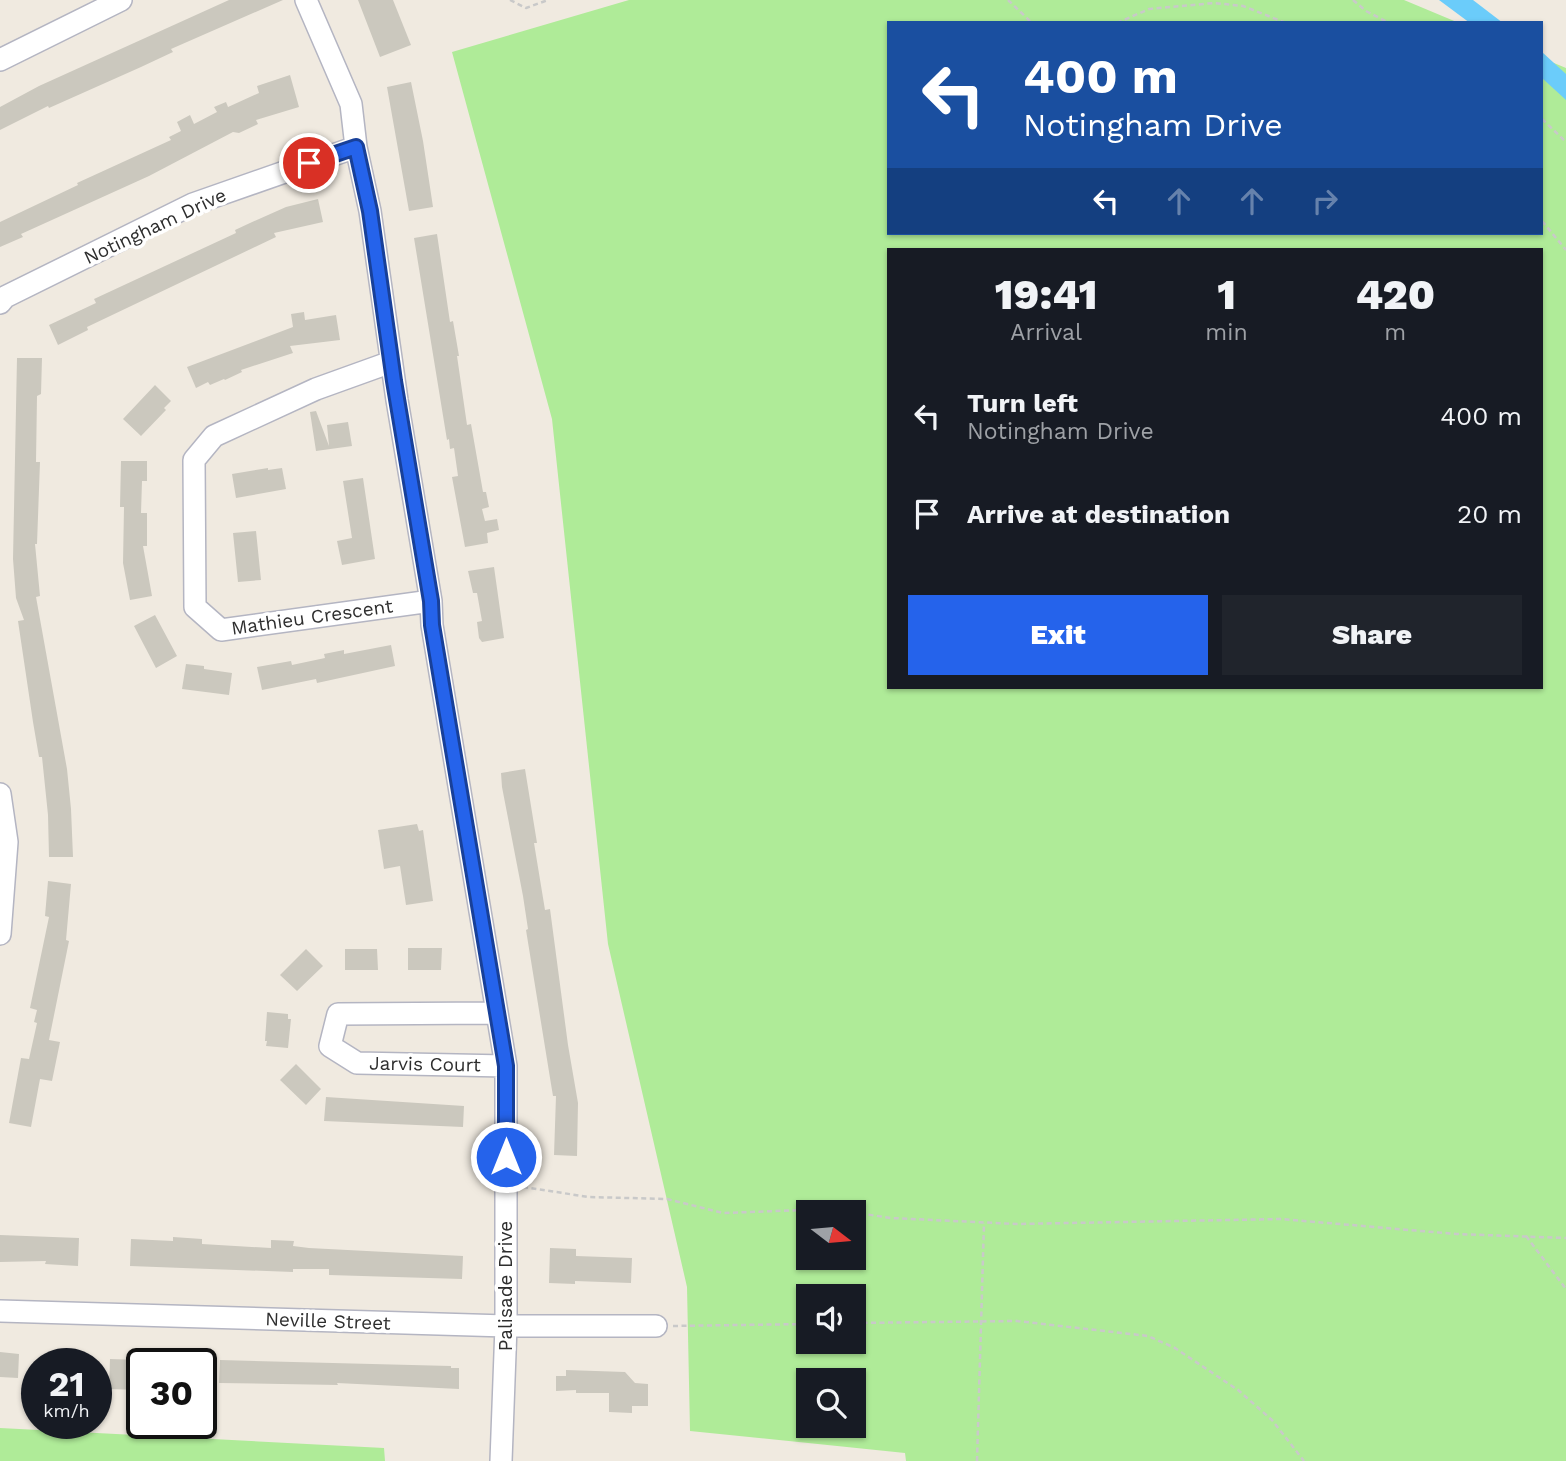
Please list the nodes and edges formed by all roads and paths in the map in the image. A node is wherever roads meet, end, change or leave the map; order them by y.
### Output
1 (121, 0) edge
2 (306, 0) edge
3 (510, 0) edge
4 (548, 0) edge
5 (1008, 0) edge
6 (1353, 0) edge
7 (1030, 21) edge
8 (1122, 21) edge
9 (1281, 21) edge
10 (1385, 21) edge
11 (0, 60) edge
12 (1543, 120) edge
13 (1566, 142) edge
14 (356, 147) junction
15 (1543, 222) edge
16 (1566, 250) edge
17 (0, 303) edge
18 (391, 362) junction
19 (431, 601) junction
20 (0, 794) edge
21 (0, 934) edge
22 (496, 1013) junction
23 (506, 1066) junction
24 (506, 1185) junction
25 (984, 1223) junction
26 (1526, 1236) junction
27 (1566, 1238) edge
28 (1566, 1289) edge
29 (0, 1311) edge
30 (981, 1322) junction
31 (866, 1323) edge
32 (796, 1324) edge
33 (506, 1326) junction
34 (656, 1326) joint
35 (501, 1461) edge
36 (977, 1461) edge
37 (1304, 1461) edge

1 - 11 street
2 - 14 street, Palisade Drive
3 - 4 path
5 - 7 path
6 - 10 path
8 - 9 path
12 - 13 path
14 - 17 street, Notingham Drive
14 - 18 street, Palisade Drive
15 - 16 path
18 - 19 street, Palisade Drive
18 - 19 street, Mathieu Crescent
19 - 22 street, Palisade Drive
20 - 21 street
22 - 23 street, Palisade Drive
22 - 23 street, Jarvis Court
23 - 24 street, Palisade Drive
24 - 25 path
24 - 33 street, Palisade Drive
25 - 26 path
25 - 30 path
26 - 27 path
26 - 28 path
29 - 33 street, Neville Street
30 - 31 path
30 - 36 path
30 - 37 path
32 - 34 path
33 - 34 street, Neville Street
33 - 35 street, Palisade Drive

